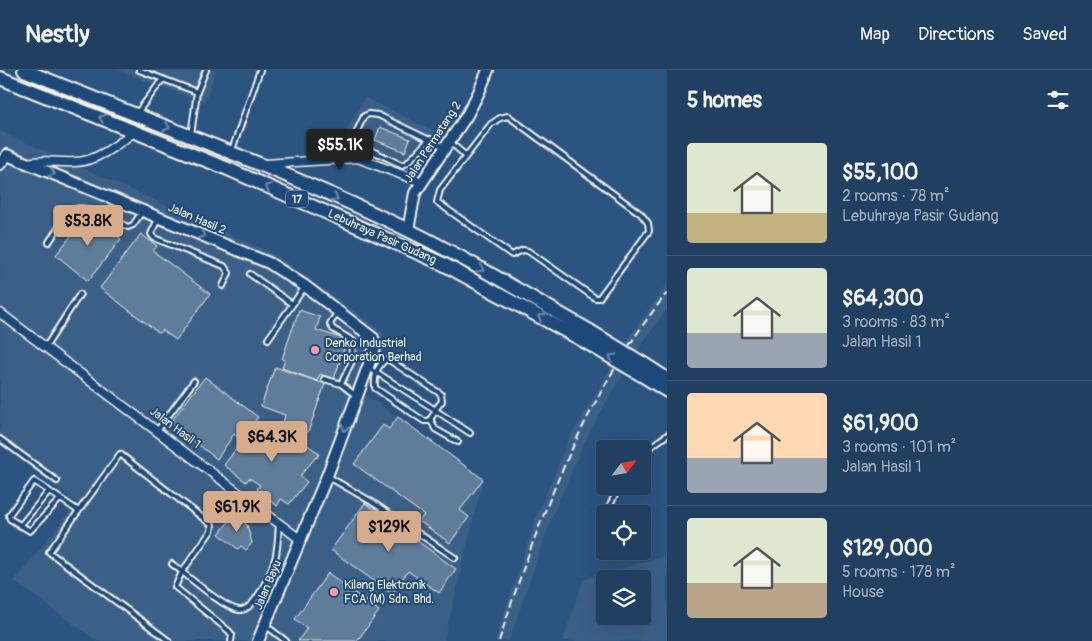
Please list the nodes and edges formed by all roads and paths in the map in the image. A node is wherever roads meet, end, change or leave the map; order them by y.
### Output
1 (24, 70) edge
2 (139, 70) edge
3 (206, 70) edge
4 (260, 70) edge
5 (488, 70) edge
6 (152, 72) edge
7 (0, 78) edge
8 (163, 79) junction
9 (196, 92) junction
10 (135, 116) junction
11 (134, 132) junction
12 (191, 135) junction
13 (430, 139) junction
14 (450, 142) junction
15 (231, 153) junction
16 (3, 154) edge
17 (466, 156) junction
18 (0, 164) edge
19 (28, 164) junction
20 (258, 164) junction
21 (421, 182) junction
22 (143, 210) junction
23 (159, 217) junction
24 (408, 230) junction
25 (50, 242) dead end
26 (250, 274) dead end
27 (223, 286) dead end
28 (305, 286) junction
29 (80, 294) dead end
30 (292, 304) junction
31 (338, 311) junction
32 (0, 313) edge
33 (587, 336) junction
34 (268, 339) dead end
35 (45, 348) junction
36 (642, 369) junction
37 (372, 370) junction
38 (324, 379) dead end
39 (667, 379) edge
40 (194, 381) dead end
41 (341, 384) junction
42 (667, 391) edge
43 (356, 396) junction
44 (435, 410) junction
45 (431, 420) junction
46 (157, 430) junction
47 (470, 433) dead end
48 (667, 435) edge
49 (0, 439) edge
50 (458, 442) dead end
51 (651, 447) edge
52 (327, 476) junction
53 (57, 481) dead end
54 (49, 491) junction
55 (60, 498) junction
56 (78, 510) junction
57 (279, 524) junction
58 (20, 526) junction
59 (301, 540) junction
60 (455, 558) dead end
61 (172, 564) dead end
62 (182, 572) junction
63 (265, 625) junction
64 (169, 641) edge
65 (231, 641) edge
66 (258, 641) edge
67 (286, 641) edge

1 - 10 highway, Lebuhraya Pasir Gudang / 17
2 - 6 lane
3 - 9 lane
4 - 15 lane
5 - 14 street, Jalan Permatang 2
6 - 8 lane
11 -> 7 highway, Lebuhraya Pasir Gudang / 17
8 - 9 lane
8 - 10 lane
9 - 12 lane
10 -> 12 highway, Lebuhraya Pasir Gudang / 17
11 - 19 street
33 -> 11 highway, Lebuhraya Pasir Gudang / 17
12 - 15 highway, Lebuhraya Pasir Gudang / 17
13 - 13 lane
13 - 14 lane
14 - 17 lane
14 - 21 street, Jalan Permatang 2
15 - 20 highway, Lebuhraya Pasir Gudang / 17
16 - 18 street
16 - 19 street, Jalan Hasil 2
17 - 17 lane
19 -> 22 street, Jalan Hasil 2
20 - 21 street
20 -> 24 highway, Lebuhraya Pasir Gudang / 17
21 - 24 street, Jalan Permatang 2
22 - 23 street, Jalan Hasil 2
22 - 25 lane
23 - 27 lane
23 -> 28 street, Jalan Hasil 2
24 -> 33 highway, Lebuhraya Pasir Gudang / 17
26 - 30 lane
28 - 30 lane
28 - 31 street, Jalan Hasil 2
29 - 35 lane
30 - 34 lane
31 - 37 street, Jalan Hasil 2
31 - 41 lane
32 - 35 street, Jalan Hasil 1
33 - 36 highway, Lebuhraya Pasir Gudang / 17, bridge
35 - 46 street, Jalan Hasil 1
36 - 39 highway, Lebuhraya Pasir Gudang / 17
36 - 42 highway, Lebuhraya Pasir Gudang / 17
37 - 43 street
37 - 44 lane
37 - 44 lane
37 - 45 lane
38 - 41 lane
40 - 46 lane
41 - 43 lane
43 -> 52 street
44 - 45 lane
44 - 47 lane
45 - 50 lane
46 - 57 street, Jalan Hasil 1
48 - 51 lane
49 - 53 lane
52 - 59 street
52 - 60 lane
54 - 55 lane
54 - 58 lane
54 - 58 lane
55 - 56 lane
55 - 58 lane
56 - 62 lane
56 - 64 lane
57 - 59 street, Jalan Hasil 1
57 - 62 lane
59 - 63 street, Jalan Bayu
61 - 62 lane
62 - 65 lane
63 - 66 street, Jalan Bayu
63 - 67 lane

